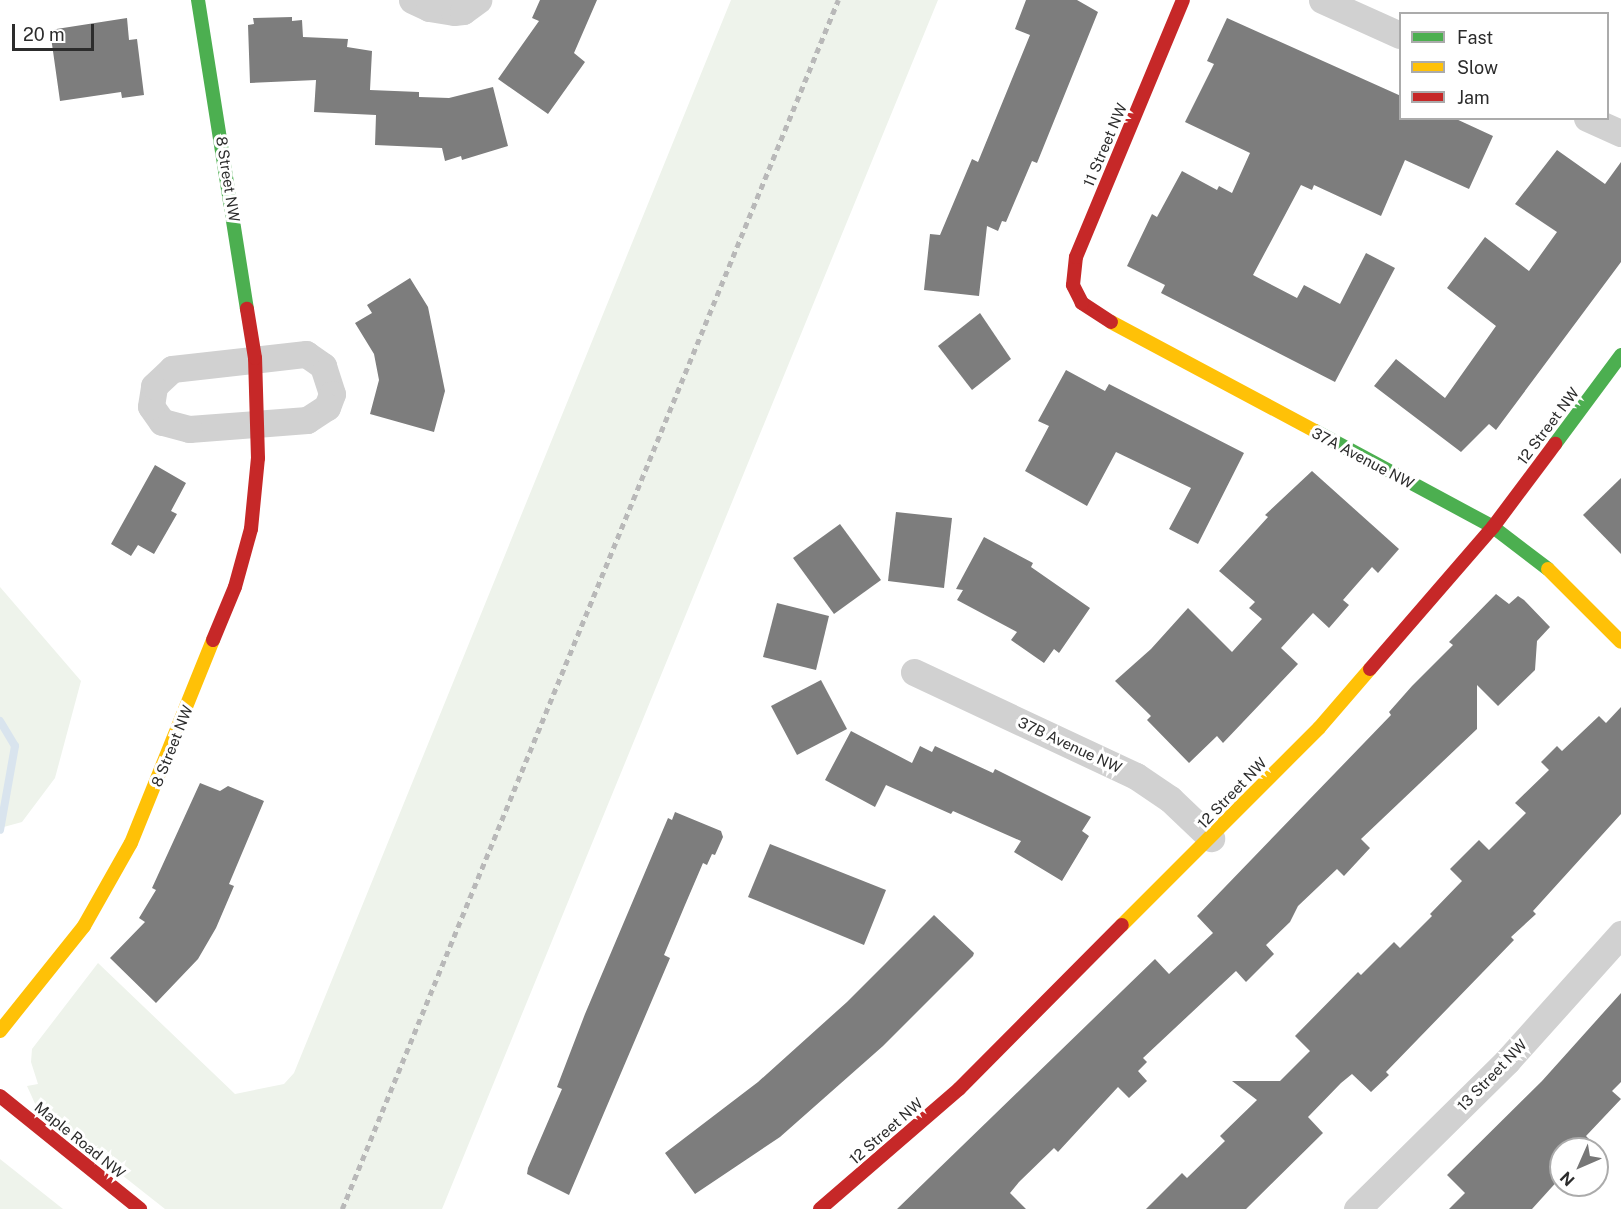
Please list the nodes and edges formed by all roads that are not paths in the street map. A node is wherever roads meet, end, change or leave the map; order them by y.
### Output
1 (198, 0) edge
2 (412, 0) edge
3 (1183, 0) edge
4 (1322, 0) edge
5 (471, 6) edge
6 (1399, 34) edge
7 (1591, 120) edge
8 (1621, 134) edge
9 (1083, 303) joint
10 (1621, 355) edge
11 (255, 358) junction
12 (257, 426) junction
13 (1493, 527) junction
14 (1621, 642) edge
15 (914, 672) dead end
16 (1211, 838) junction
17 (1621, 934) edge
18 (0, 1031) edge
19 (0, 1096) edge
20 (140, 1209) edge
21 (820, 1209) edge
22 (1357, 1209) edge

1 - 11 street, 8 Street NW
2 - 5 street
3 - 9 street, 11 Street NW
4 - 6 street
7 - 8 street
9 - 13 street, 37A Avenue NW
10 - 13 street, 12 Street NW
11 - 12 street, 8 Street NW
11 - 12 street
11 - 12 street
12 - 18 street, 8 Street NW
13 - 14 street, 37A Avenue NW
13 - 16 street, 12 Street NW
15 - 16 street, 37B Avenue NW
16 - 21 street, 12 Street NW
17 - 22 street, 13 Street NW
19 - 20 street, Maple Road NW

